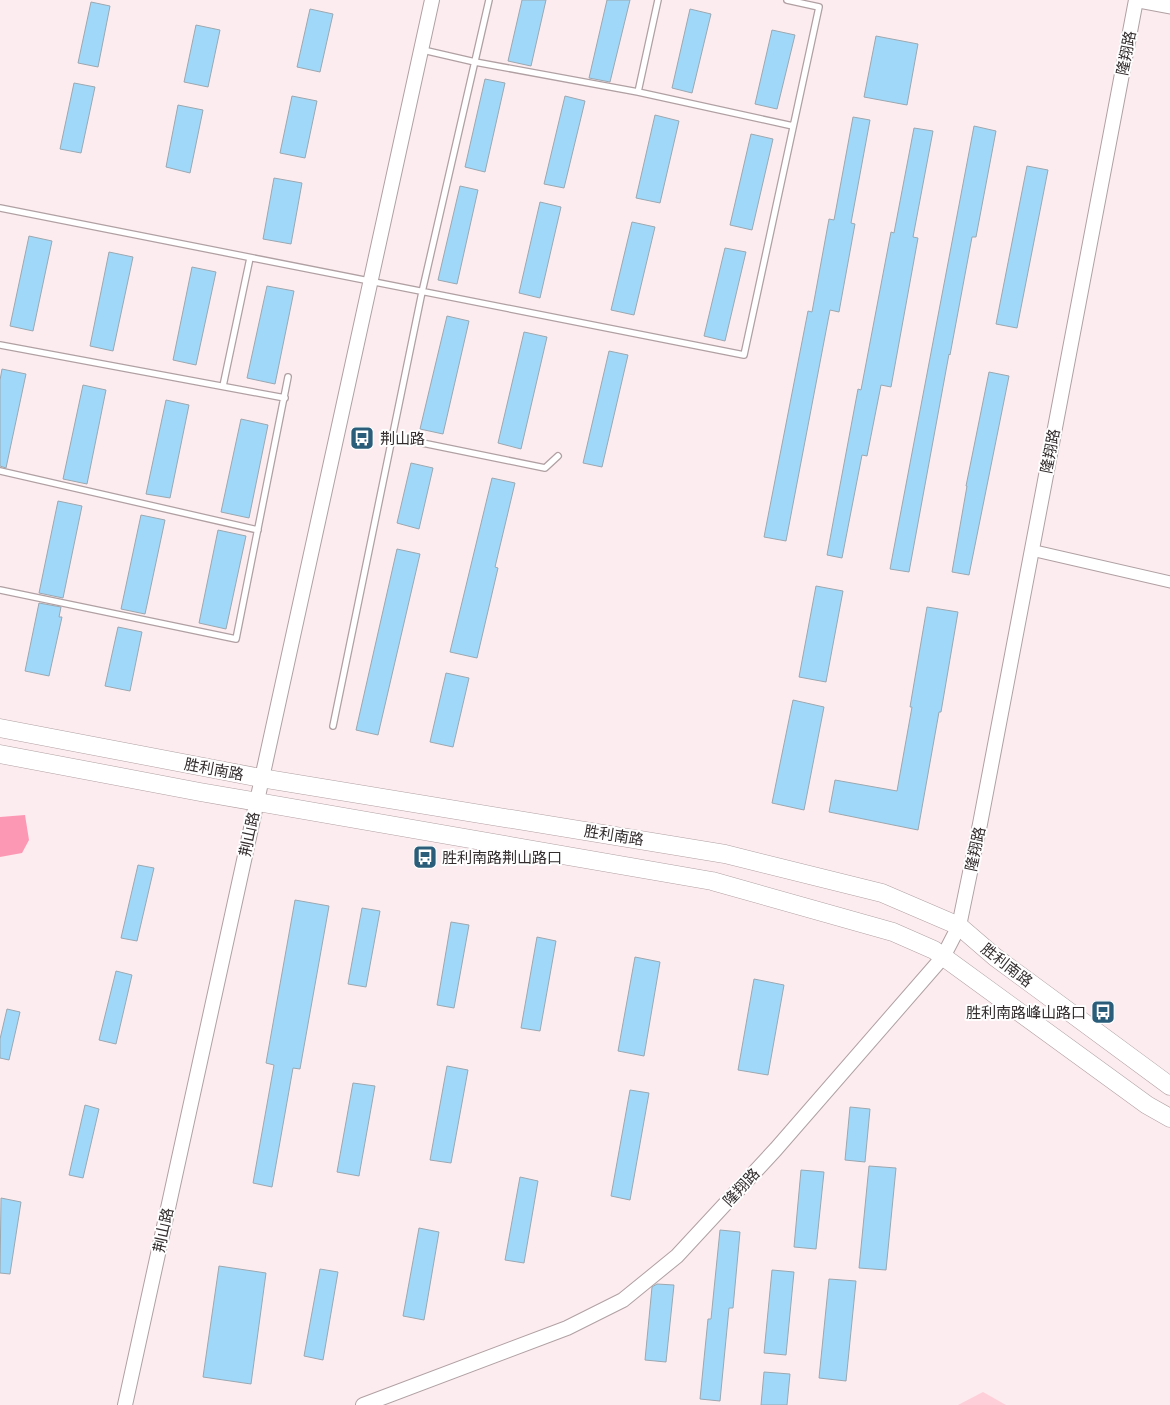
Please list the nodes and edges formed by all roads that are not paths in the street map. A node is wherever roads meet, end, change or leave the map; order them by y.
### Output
1 (432, 0) edge
2 (489, 0) edge
3 (658, 0) edge
4 (787, 0) edge
5 (1137, 0) edge
6 (1170, 6) edge
7 (420, 49) junction
8 (475, 62) junction
9 (638, 92) junction
10 (792, 126) junction
11 (0, 208) edge
12 (250, 258) junction
13 (371, 282) junction
14 (422, 292) junction
15 (0, 345) edge
16 (288, 377) dead end
17 (223, 386) junction
18 (285, 398) junction
19 (393, 437) junction
20 (558, 456) dead end
21 (0, 471) edge
22 (258, 530) junction
23 (1031, 550) junction
24 (1170, 582) edge
25 (0, 590) edge
26 (333, 726) dead end
27 (0, 728) edge
28 (0, 754) edge
29 (261, 778) junction
30 (256, 802) junction
31 (959, 926) junction
32 (943, 957) junction
33 (1170, 1086) edge
34 (1170, 1118) edge
35 (125, 1405) edge
36 (363, 1405) edge

1 - 7 street, 荆山路
2 - 8 lane
3 - 9 lane
4 - 10 lane
5 - 6 main road
5 - 23 street, 隆翔路
7 - 8 lane
7 - 13 street, 荆山路
8 - 9 lane
8 - 14 lane
9 - 10 lane
10 - 14 lane
11 - 12 lane
12 - 13 lane
12 - 17 lane
13 - 14 lane
13 - 29 street, 荆山路
14 - 19 lane
15 - 17 lane
16 - 18 lane
17 - 18 lane
18 - 22 lane
19 - 20 lane
19 - 26 lane
21 - 22 lane
22 - 25 lane
23 - 24 street
23 - 31 street, 隆翔路
27 - 29 main road, 胜利南路
28 - 30 main road, 胜利南路
29 - 30 street, 荆山路
29 - 31 main road, 胜利南路
30 - 32 main road, 胜利南路
30 - 35 street, 荆山路
31 - 32 street, 隆翔路
31 - 33 main road, 胜利南路
32 - 34 main road, 胜利南路
32 - 36 street, 隆翔路

